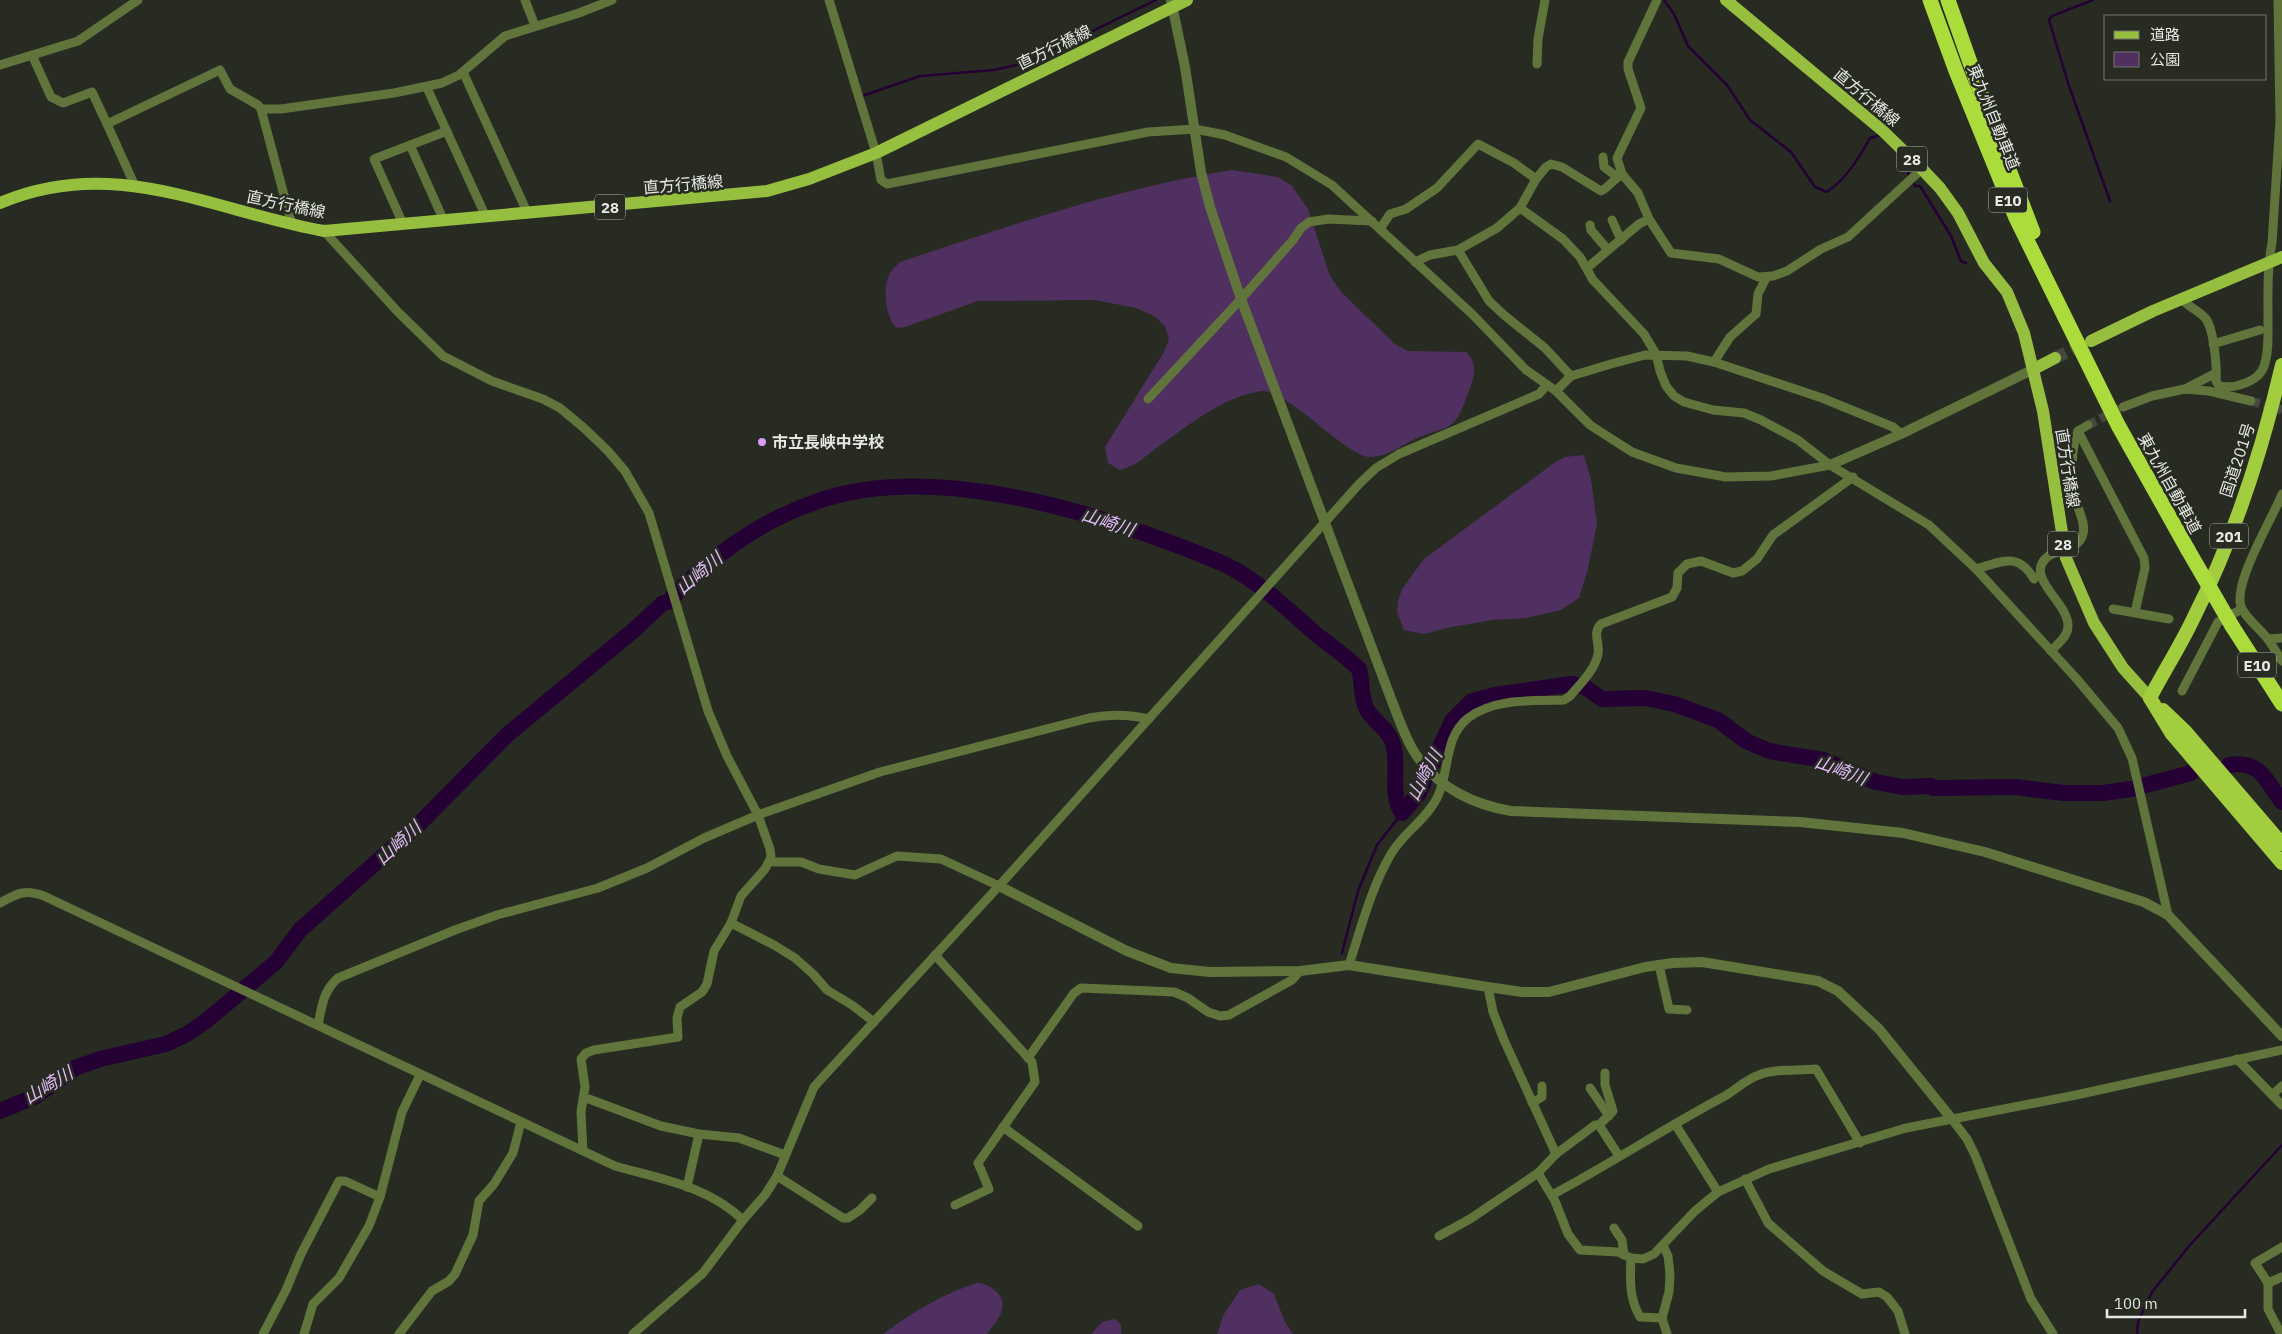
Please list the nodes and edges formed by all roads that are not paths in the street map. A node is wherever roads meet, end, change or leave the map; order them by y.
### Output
1 (138, 0) edge
2 (525, 0) edge
3 (612, 0) edge
4 (829, 0) edge
5 (1187, 0) edge
6 (1545, 0) edge
7 (1657, 0) edge
8 (1726, 0) edge
9 (1930, 0) edge
10 (1948, 0) edge
11 (2278, 0) edge
12 (1173, 3) edge
13 (535, 26) junction
14 (32, 55) junction
15 (1537, 64) dead end
16 (0, 65) edge
17 (463, 72) junction
18 (427, 88) junction
19 (260, 109) junction
20 (107, 124) junction
21 (1195, 128) junction
22 (447, 131) junction
23 (410, 145) junction
24 (876, 153) junction
25 (1603, 157) dead end
26 (1922, 169) junction
27 (1620, 176) junction
28 (1536, 179) junction
29 (135, 186) junction
30 (0, 203) edge
31 (1520, 208) junction
32 (528, 214) junction
33 (486, 218) junction
34 (1649, 219) junction
35 (1612, 220) dead end
36 (444, 221) junction
37 (1372, 221) junction
38 (403, 224) junction
39 (1590, 224) dead end
40 (292, 225) junction
41 (1380, 229) junction
42 (324, 231) junction
43 (1621, 240) junction
44 (1458, 250) junction
45 (1608, 250) junction
46 (2282, 257) edge
47 (1416, 262) junction
48 (2268, 262) junction
49 (1587, 268) junction
50 (1766, 278) junction
51 (1241, 299) junction
52 (2182, 299) junction
53 (2069, 324) junction
54 (2260, 330) dead end
55 (2091, 341) tunnel mouth
56 (2213, 344) junction
57 (1656, 354) junction
58 (2055, 358) tunnel mouth
59 (1714, 362) junction
60 (2282, 364) edge
61 (2034, 368) junction
62 (2216, 374) junction
63 (1571, 376) junction
64 (1547, 385) junction
65 (2185, 389) junction
66 (1556, 391) junction
67 (1148, 399) dead end
68 (2251, 401) tunnel mouth
69 (2123, 407) tunnel mouth
70 (2088, 425) tunnel mouth
71 (2078, 431) junction
72 (1901, 434) junction
73 (1830, 465) junction
74 (1853, 477) junction
75 (2282, 494) edge
76 (2278, 514) edge
77 (1324, 522) junction
78 (1976, 570) junction
79 (2034, 579) dead end
80 (2113, 609) dead end
81 (2242, 609) junction
82 (2135, 612) junction
83 (2169, 618) dead end
84 (2282, 638) edge
85 (2268, 639) junction
86 (2050, 651) junction
87 (2282, 661) edge
88 (2182, 692) dead end
89 (2150, 698) junction
90 (2282, 704) edge
91 (1149, 718) junction
92 (1442, 782) junction
93 (758, 815) junction
94 (2282, 844) edge
95 (769, 862) junction
96 (2282, 864) edge
97 (999, 886) junction
98 (0, 903) edge
99 (2168, 915) junction
100 (730, 923) junction
101 (935, 955) junction
102 (1349, 965) junction
103 (1658, 965) junction
104 (1300, 971) junction
105 (1488, 987) junction
106 (1687, 1010) dead end
107 (874, 1022) junction
108 (318, 1025) junction
109 (2282, 1036) edge
110 (2282, 1050) edge
111 (1028, 1058) junction
112 (2237, 1058) junction
113 (1605, 1073) dead end
114 (420, 1075) junction
115 (1542, 1086) dead end
116 (2282, 1086) edge
117 (1590, 1088) dead end
118 (2272, 1095) junction
119 (583, 1099) junction
120 (1532, 1103) junction
121 (2282, 1105) edge
122 (1609, 1116) junction
123 (1951, 1118) junction
124 (521, 1122) junction
125 (1599, 1124) junction
126 (1676, 1124) junction
127 (1003, 1127) junction
128 (699, 1134) junction
129 (1860, 1143) junction
130 (583, 1151) junction
131 (1556, 1154) junction
132 (786, 1155) junction
133 (1619, 1156) junction
134 (1538, 1173) junction
135 (777, 1176) junction
136 (1746, 1179) junction
137 (687, 1188) junction
138 (1718, 1192) junction
139 (1552, 1195) junction
140 (380, 1197) junction
141 (872, 1198) dead end
142 (955, 1205) dead end
143 (743, 1220) junction
144 (1138, 1226) dead end
145 (1614, 1228) dead end
146 (1439, 1236) dead end
147 (1663, 1245) junction
148 (2282, 1247) edge
149 (1627, 1256) junction
150 (2282, 1276) edge
151 (2268, 1283) junction
152 (1662, 1318) junction
153 (2280, 1330) edge
154 (644, 1331) edge
155 (263, 1334) edge
156 (304, 1334) edge
157 (399, 1334) edge
158 (633, 1334) edge
159 (1667, 1334) edge
160 (1905, 1334) edge
161 (2053, 1334) edge

1 - 14 street
2 - 13 street
3 - 13 street
4 - 24 street
5 - 12 main road, 直方行橋線 / 28
6 - 15 street
7 - 27 street
8 - 26 main road, 直方行橋線 / 28
9 - 53 highway, 東九州自動車道 / E10
10 - 53 highway, 東九州自動車道 / E10
11 - 48 street
12 - 21 street
12 - 24 main road, 直方行橋線 / 28
13 - 17 street
14 - 16 street
14 - 20 street
17 - 18 street
17 - 32 street
18 - 19 street
18 - 22 street
19 - 20 street
19 - 40 street
20 - 29 street
21 - 24 street
21 - 37 street
21 - 51 street
22 - 23 street
22 - 33 street
23 - 36 street
23 - 38 street
24 - 32 main road, 直方行橋線 / 28
25 - 27 street
26 - 50 street
26 - 61 main road, 直方行橋線 / 28
27 - 28 street
27 - 34 street
28 - 31 street
28 - 41 street
29 - 30 main road, 直方行橋線 / 28
29 - 40 main road, 直方行橋線 / 28
31 - 44 street
31 - 49 street
32 - 33 main road, 直方行橋線 / 28
33 - 36 main road, 直方行橋線 / 28
34 - 43 street
34 - 50 street
35 - 43 street
36 - 38 main road, 直方行橋線 / 28
37 - 41 street
37 - 51 street
38 - 42 main road, 直方行橋線 / 28
39 - 45 street
40 - 42 main road, 直方行橋線 / 28
41 - 47 street
42 - 93 street
43 - 45 street
44 - 47 street
44 - 63 street
45 - 49 street
46 - 48 main road
47 - 64 street
48 - 52 main road
48 - 62 street
49 - 57 street
50 - 59 street
51 - 67 street
51 - 77 street
52 - 55 main road
52 - 56 street
53 - 90 highway, 東九州自動車道 / E10, bridge
54 - 56 street
56 - 62 street
57 - 59 street
57 - 63 street
57 - 73 street
58 - 61 main road
59 - 72 street
60 - 89 highway, 国道201号 / 201
61 - 72 street
61 - 89 main road, 直方行橋線 / 28
62 - 65 street
63 - 66 street
64 - 66 street
64 - 77 street
65 - 68 street
65 - 69 street
66 - 73 street
70 - 71 street
71 - 82 street
71 - 86 street, bridge
72 - 73 street
73 - 74 street
74 - 78 street
74 - 92 street
75 - 76 street
76 - 81 street
77 - 91 street
77 - 92 street
78 - 79 street
78 - 86 street
80 - 82 street
81 - 85 street
81 - 88 street
82 - 83 street
84 - 85 street
85 - 87 street
86 - 99 street
89 - 94 highway
89 - 96 highway
91 - 93 street
91 - 97 street
92 - 99 street
92 - 102 street
93 - 95 street
93 - 108 street
95 - 97 street
95 - 100 street
97 - 101 street
97 - 104 street
98 - 108 street
99 - 109 street
100 - 107 street
100 - 119 street
101 - 107 street
101 - 111 street
102 - 104 street
102 - 105 street
103 - 105 street
103 - 106 street
103 - 123 street
104 - 111 street
105 - 120 street
107 - 132 street
108 - 114 street
110 - 112 street
111 - 127 street
112 - 118 street
112 - 123 street
113 - 122 street
114 - 124 street
114 - 140 street
115 - 120 street
116 - 118 street
117 - 122 street
118 - 121 street
119 - 128 street
119 - 130 street
120 - 131 street
122 - 125 street
123 - 129 street
123 - 161 street
124 - 130 street
124 - 157 street
125 - 131 street
125 - 133 street
126 - 129 street
126 - 133 street
126 - 138 street
127 - 142 street
127 - 144 street
128 - 132 street
128 - 137 street
129 - 136 street
130 - 137 street
131 - 134 street
132 - 135 street
133 - 139 street
134 - 139 street
134 - 146 street
135 - 141 street
135 - 143 street
136 - 138 street
136 - 160 street
137 - 143 street
138 - 147 street
139 - 149 street
140 - 155 street
140 - 156 street
143 - 154 street
145 - 149 street
147 - 149 street
147 - 152 street
148 - 151 street
149 - 152 street
150 - 151 street
151 - 153 street
152 - 159 street
154 - 158 street

